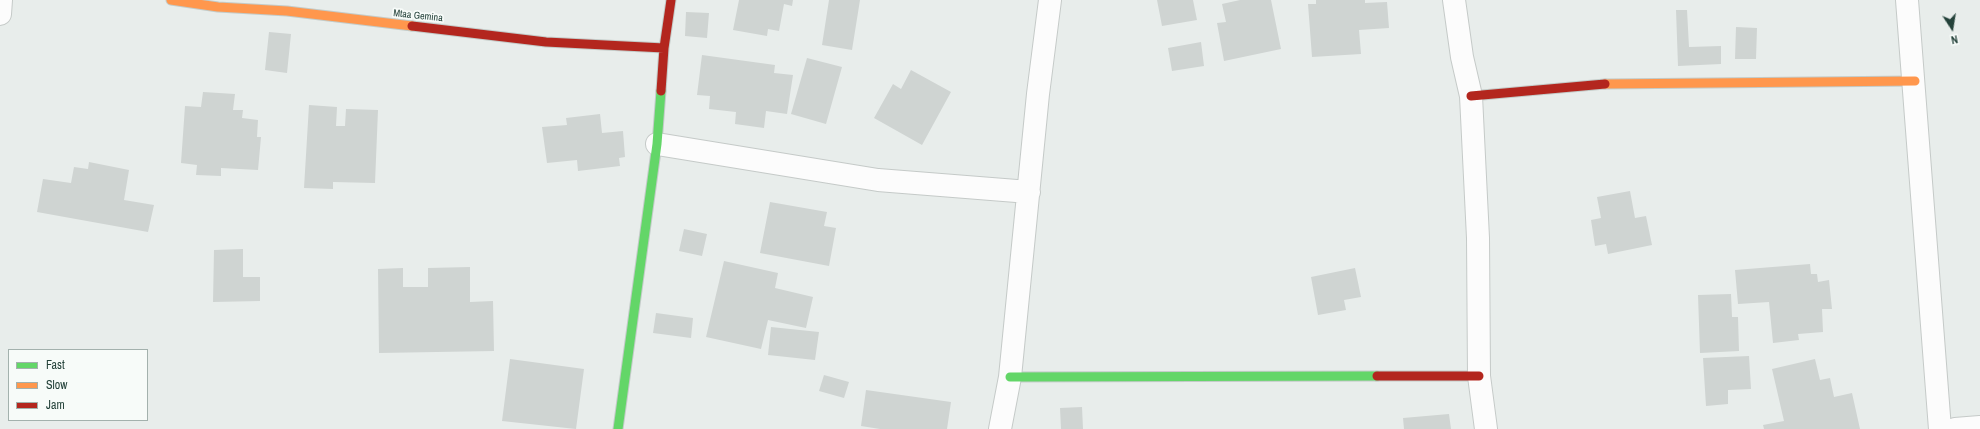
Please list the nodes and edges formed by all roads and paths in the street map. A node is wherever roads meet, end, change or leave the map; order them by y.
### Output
1 (1, 0) edge
2 (171, 0) edge
3 (671, 0) edge
4 (1050, 0) edge
5 (1454, 0) edge
6 (1907, 0) edge
7 (0, 14) edge
8 (664, 48) junction
9 (1915, 81) junction
10 (1471, 96) junction
11 (657, 144) junction
12 (1029, 192) junction
13 (1479, 376) junction
14 (1010, 377) junction
15 (1980, 427) edge
16 (618, 429) edge
17 (1000, 429) edge
18 (1486, 429) edge
19 (1940, 429) edge
20 (1955, 429) edge

1 - 7 street
2 - 8 street, Mtaa Gemina
3 - 8 street
4 - 12 street
5 - 10 street
6 - 9 street
8 - 11 street
9 - 10 street
9 - 19 street
10 - 13 street
11 - 12 street
11 - 16 street
12 - 14 street
13 - 14 street
13 - 18 street
14 - 17 street
15 - 20 street

